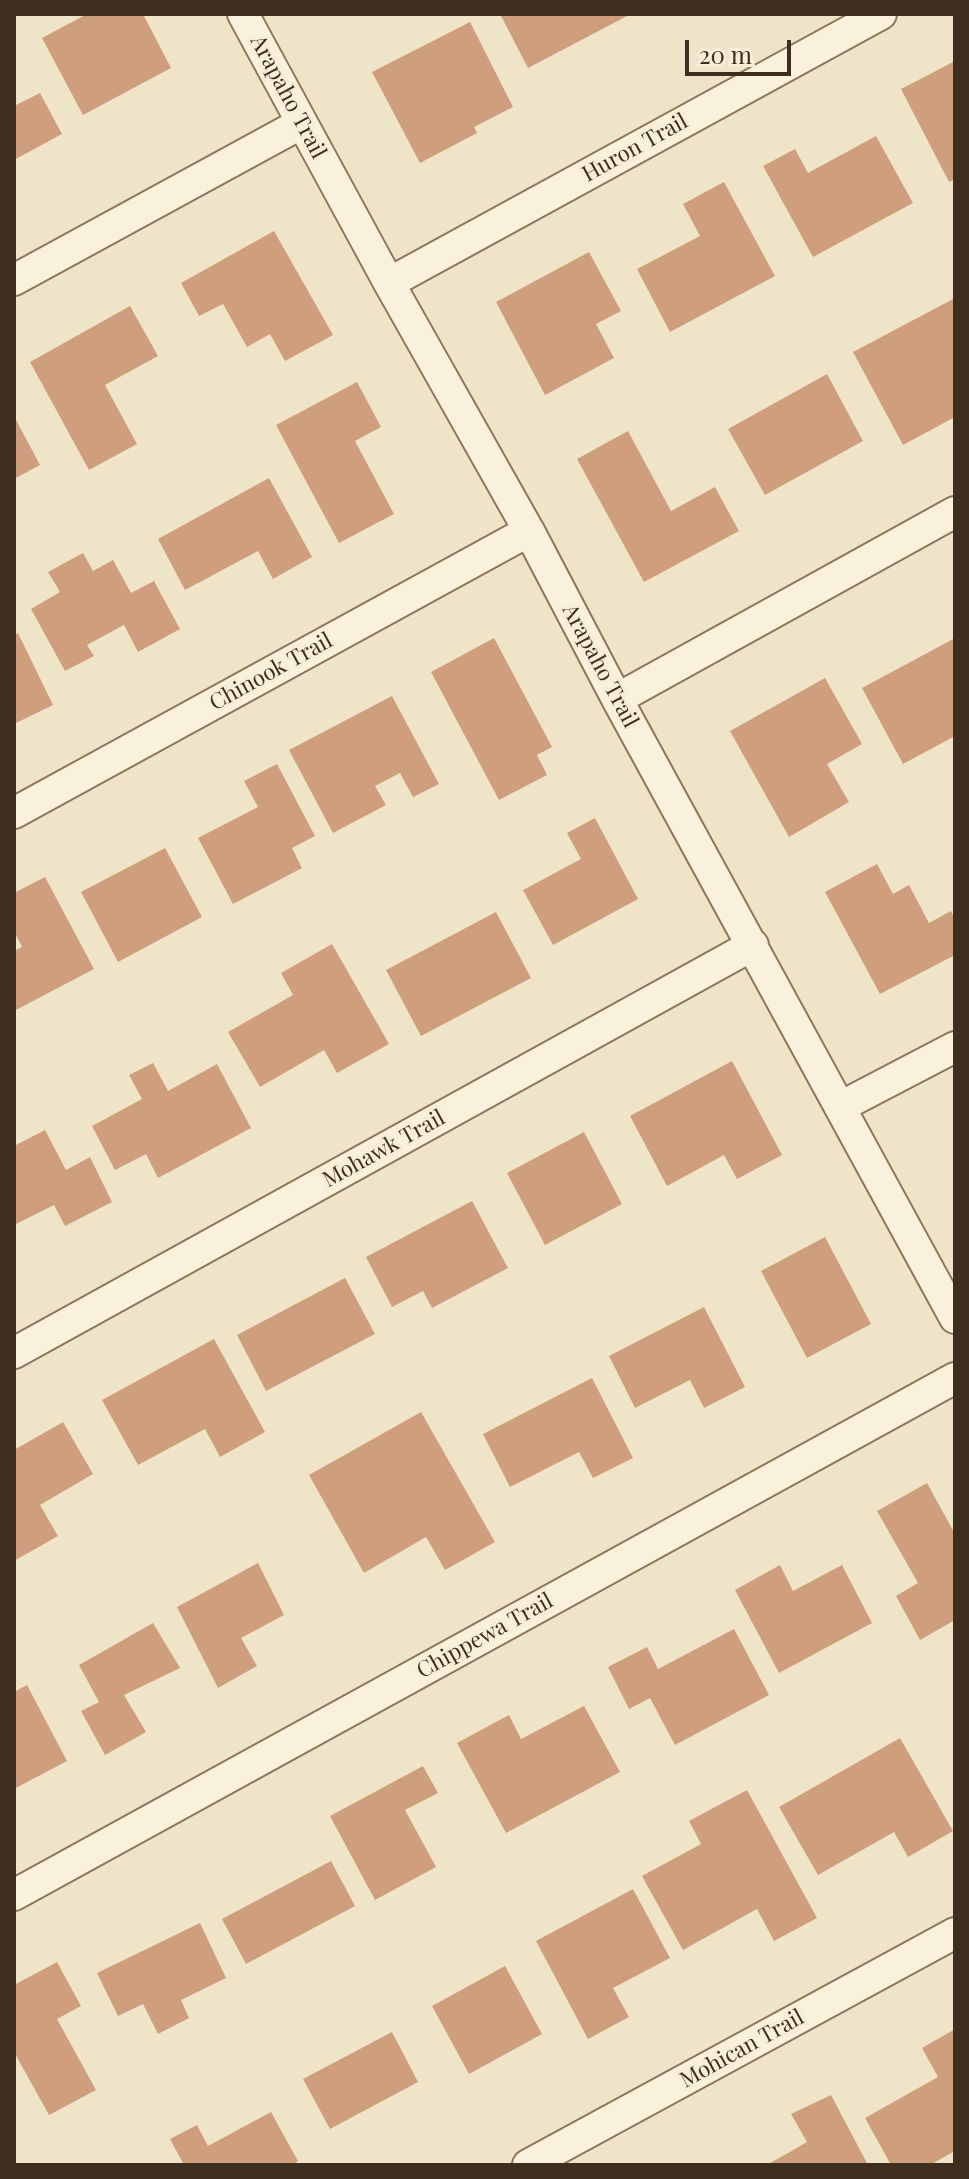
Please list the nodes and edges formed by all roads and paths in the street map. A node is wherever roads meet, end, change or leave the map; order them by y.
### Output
1 (243, 14) edge
2 (881, 14) edge
3 (302, 123) junction
4 (14, 280) edge
5 (389, 283) junction
6 (955, 512) edge
7 (529, 531) junction
8 (617, 699) junction
9 (14, 813) edge
10 (753, 945) junction
11 (955, 1047) edge
12 (840, 1107) junction
13 (955, 1318) edge
14 (14, 1353) edge
15 (955, 1378) edge
16 (14, 1895) edge
17 (955, 1933) edge
18 (528, 2165) edge

1 - 3 street, Arapaho Trail
2 - 5 street, Huron Trail
3 - 4 street
3 - 5 street, Arapaho Trail
5 - 7 street, Arapaho Trail
6 - 8 street
7 - 8 street, Arapaho Trail
7 - 9 street, Chinook Trail
8 - 10 street, Arapaho Trail
10 - 12 street, Arapaho Trail
10 - 14 street, Mohawk Trail
11 - 12 street
12 - 13 street, Arapaho Trail
15 - 16 street, Chippewa Trail
17 - 18 street, Mohican Trail

